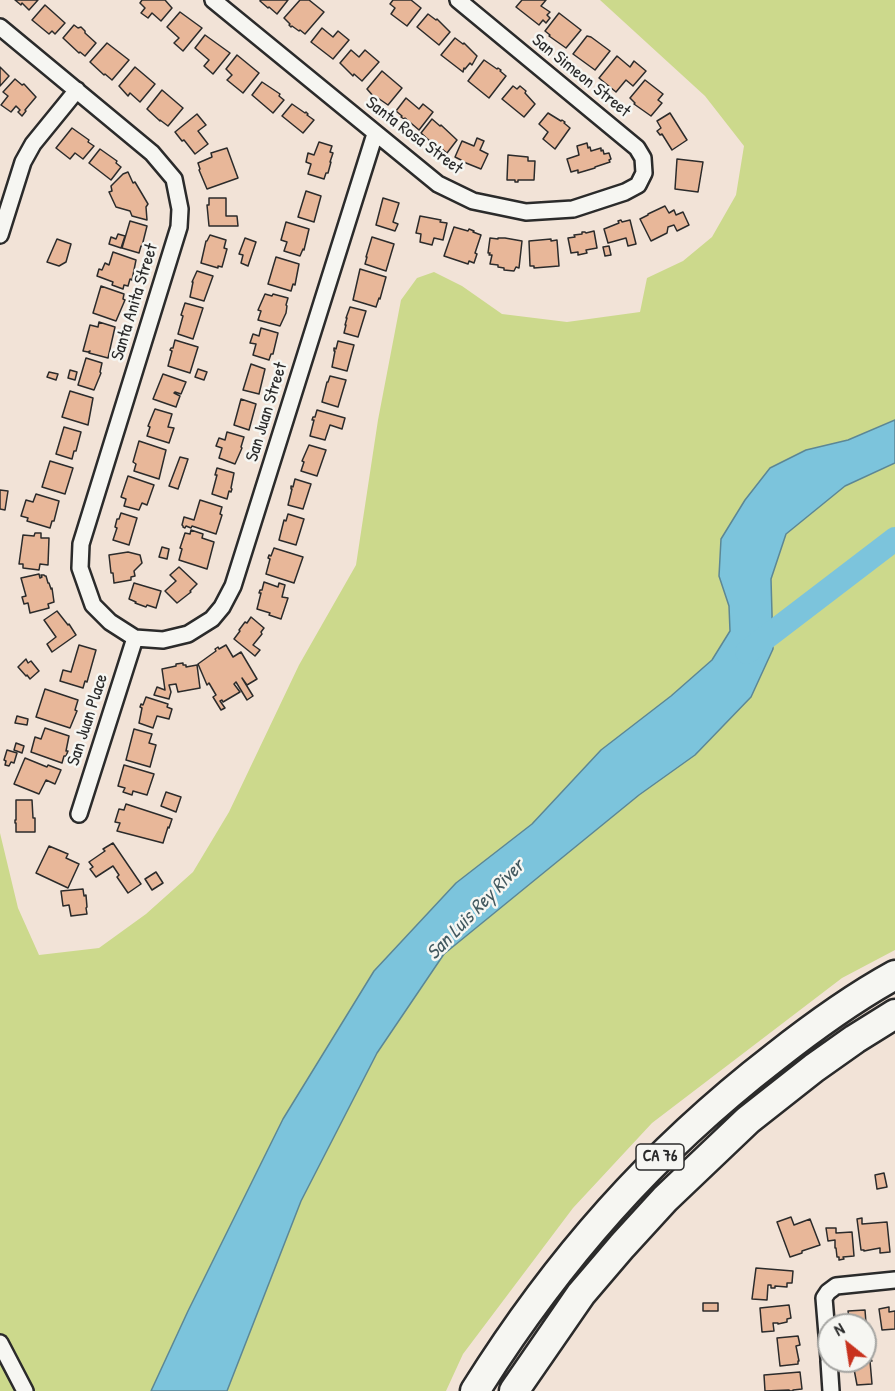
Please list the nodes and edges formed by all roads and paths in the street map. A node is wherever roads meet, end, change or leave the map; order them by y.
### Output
1 (213, 0) edge
2 (458, 0) edge
3 (0, 27) edge
4 (77, 90) junction
5 (375, 134) junction
6 (625, 192) joint
7 (0, 235) edge
8 (135, 638) junction
9 (79, 814) dead end
10 (895, 975) edge
11 (895, 1014) edge
12 (895, 1280) edge
13 (825, 1313) edge
14 (0, 1343) edge
15 (830, 1373) edge
16 (25, 1391) edge
17 (475, 1391) edge
18 (514, 1391) edge
19 (831, 1391) edge

1 - 5 street, Santa Rosa Street
2 - 6 street, San Simeon Street
3 - 4 street, Santa Anita Street
4 - 7 street
4 - 8 street, Santa Anita Street
5 - 6 street, Santa Rosa Street
5 - 8 street, San Juan Street
8 - 9 street, San Juan Place
10 - 17 highway, CA 76
11 - 18 highway, CA 76
12 - 13 street
14 - 16 street
15 - 19 street

